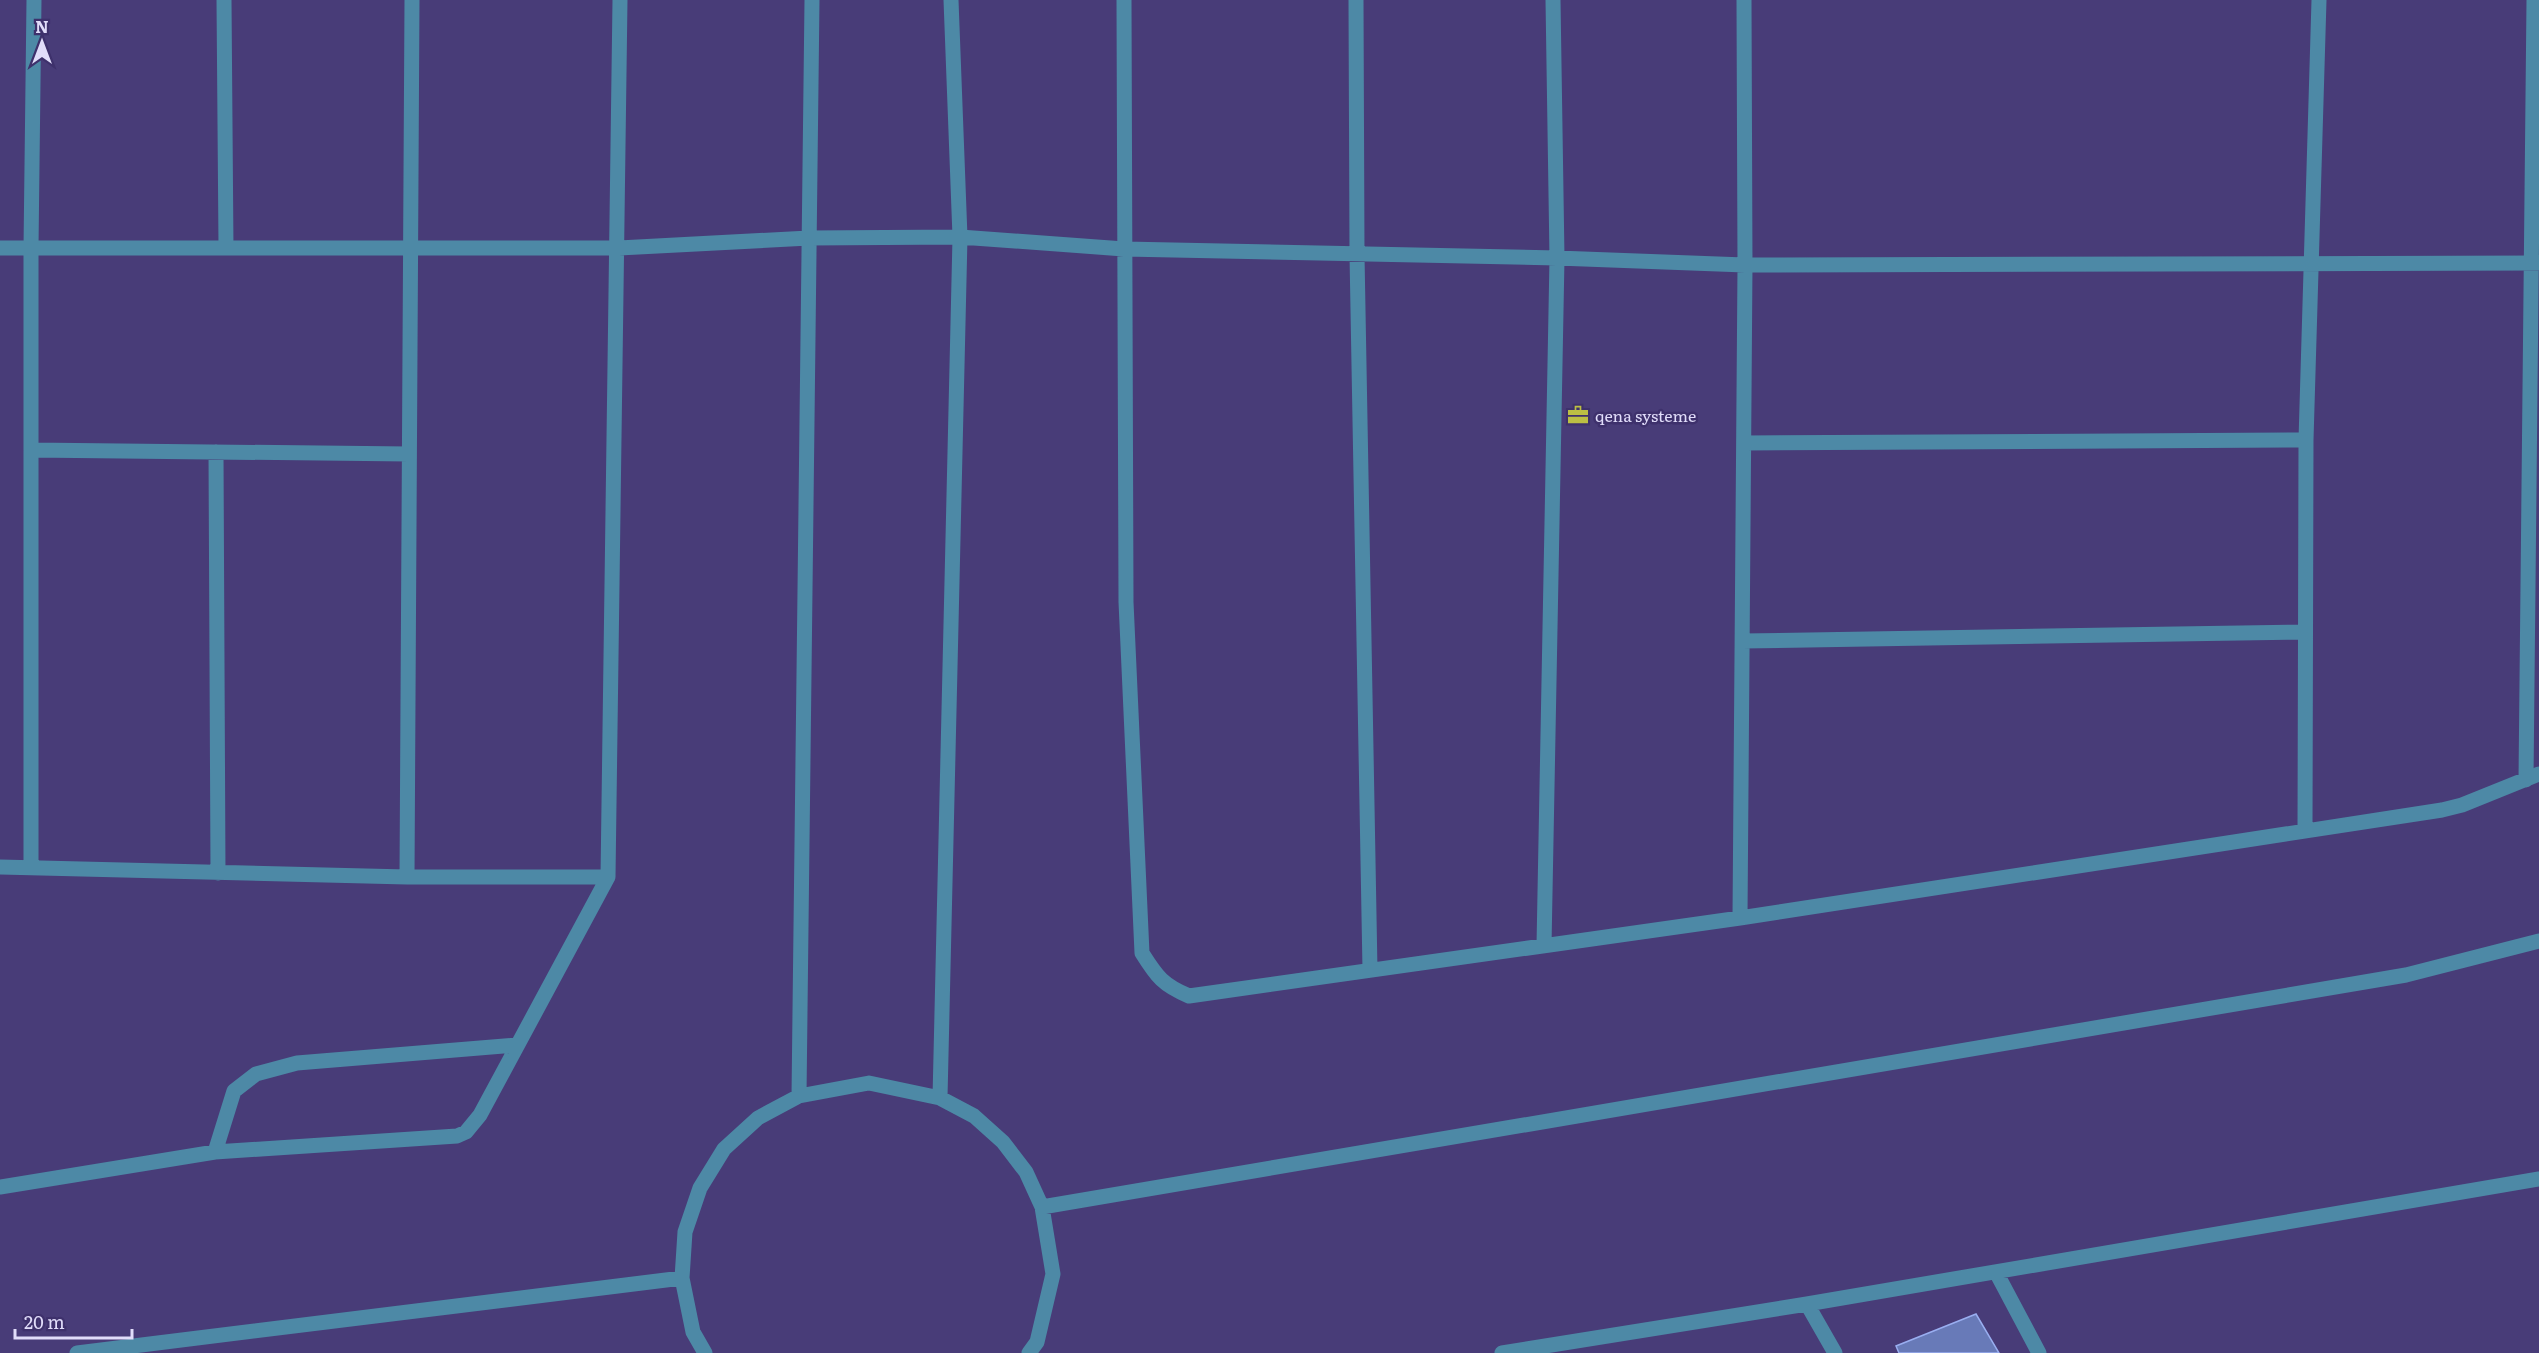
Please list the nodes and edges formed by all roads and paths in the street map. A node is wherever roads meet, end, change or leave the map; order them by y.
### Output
1 (34, 0) edge
2 (224, 0) edge
3 (412, 0) edge
4 (620, 0) edge
5 (812, 0) edge
6 (951, 0) edge
7 (1124, 0) edge
8 (1356, 0) edge
9 (1553, 0) edge
10 (1744, 0) edge
11 (2319, 0) edge
12 (2534, 0) edge
13 (960, 237) junction
14 (809, 238) junction
15 (0, 248) edge
16 (31, 248) junction
17 (226, 248) junction
18 (619, 248) junction
19 (411, 249) junction
20 (1124, 249) junction
21 (1357, 255) junction
22 (1557, 258) junction
23 (2536, 263) edge
24 (1745, 265) junction
25 (2312, 265) junction
26 (2306, 440) junction
27 (1744, 443) junction
28 (31, 450) junction
29 (216, 452) junction
30 (410, 454) junction
31 (2306, 632) junction
32 (1742, 641) junction
33 (2532, 777) edge
34 (2305, 831) junction
35 (0, 867) edge
36 (31, 867) junction
37 (218, 873) junction
38 (407, 877) junction
39 (608, 877) junction
40 (1740, 918) junction
41 (2539, 941) edge
42 (1544, 946) junction
43 (1370, 970) junction
44 (517, 1045) junction
45 (799, 1096) junction
46 (940, 1098) junction
47 (215, 1152) junction
48 (2539, 1179) edge
49 (0, 1187) edge
50 (1042, 1207) junction
51 (1996, 1272) junction
52 (682, 1278) junction
53 (1807, 1304) junction
54 (77, 1353) edge
55 (705, 1353) edge
56 (1029, 1353) edge
57 (1502, 1353) edge
58 (1835, 1353) edge
59 (2039, 1353) edge

1 - 16 street
2 - 17 street
3 - 19 street
4 - 18 street
5 - 14 street
6 - 13 street
7 - 20 street
8 - 21 street
9 - 22 street
10 - 24 street
11 - 25 street
12 - 23 street
13 - 14 street
13 - 20 street
13 - 46 street
14 - 18 street
14 - 45 street
15 - 16 street
16 - 17 street
16 - 28 street
17 - 19 street
18 - 19 street
18 - 39 street
19 - 30 street
20 - 21 street
20 - 43 street
21 - 22 street
21 - 43 street
22 - 24 street
22 - 42 street
23 - 25 street
23 - 33 street
24 - 25 street
24 - 27 street
25 - 26 street
26 - 27 street
26 - 31 street
27 - 32 street
28 - 29 street
28 - 36 street
29 - 30 street
29 - 37 street
30 - 38 street
31 - 32 street
31 - 34 street
32 - 40 street
33 - 34 street
34 - 40 street
35 - 36 street
36 - 37 street
37 - 38 street
38 - 39 street
39 - 44 street
40 - 42 street
41 - 50 street
42 - 43 street
44 - 47 street
44 - 47 street
45 - 46 street
45 - 52 street
46 - 50 street
47 - 49 street
48 - 51 street
50 - 56 street
51 - 53 street
51 - 59 street
52 - 54 street
52 - 55 street
53 - 57 street
53 - 58 street

